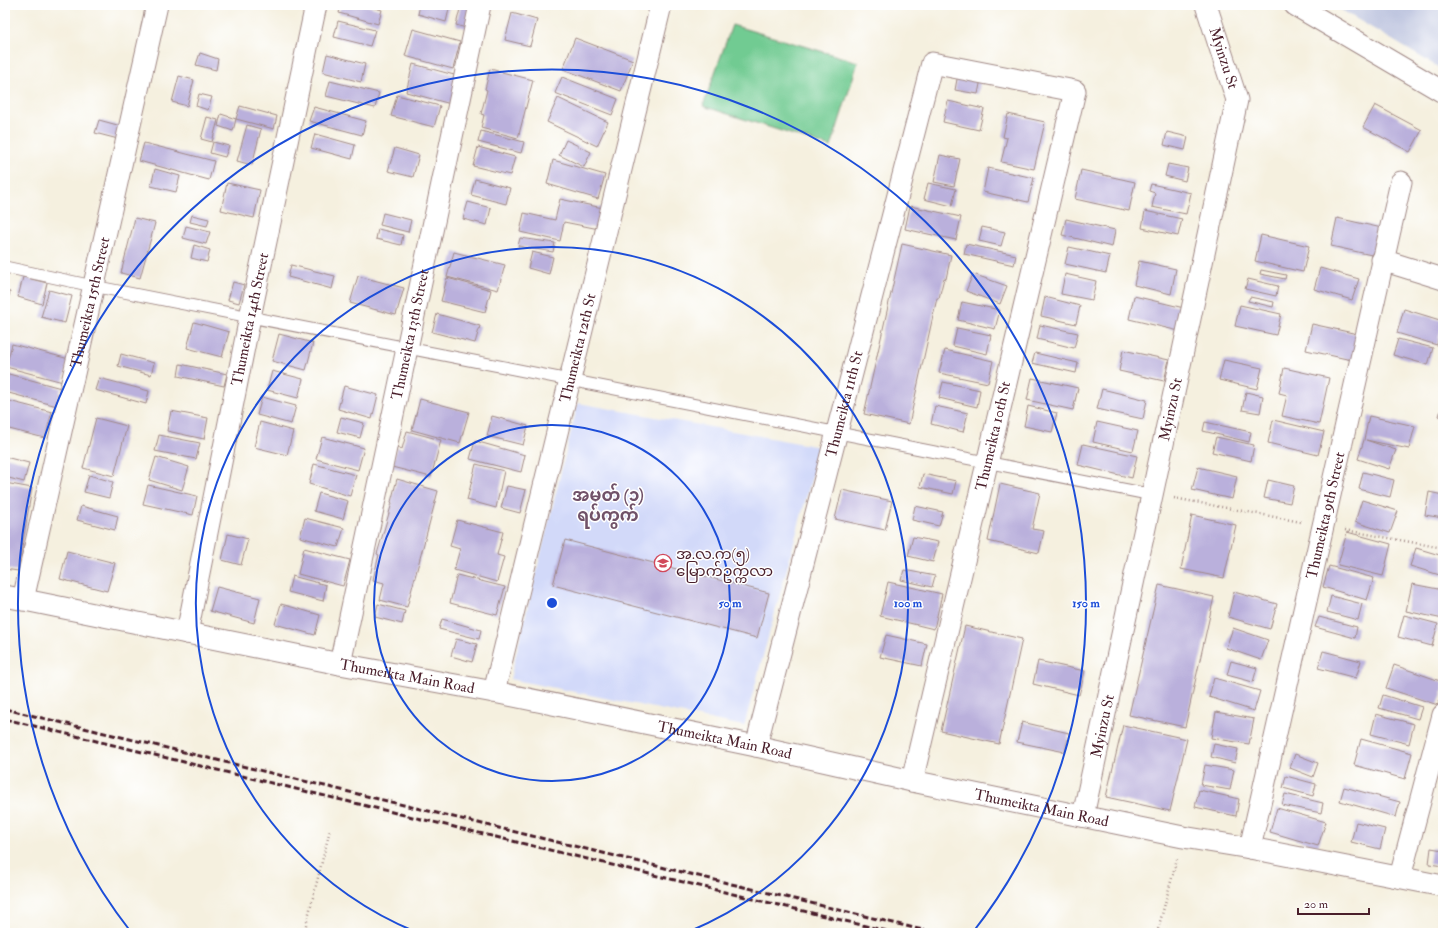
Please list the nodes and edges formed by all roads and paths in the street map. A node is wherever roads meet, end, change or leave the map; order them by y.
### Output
1 (157, 5) edge
2 (316, 5) edge
3 (480, 5) edge
4 (661, 5) edge
5 (1206, 5) edge
6 (1295, 5) edge
7 (1075, 91) joint
8 (1443, 92) edge
9 (1401, 182) dead end
10 (1382, 260) junction
11 (5, 267) edge
12 (1443, 279) edge
13 (93, 286) junction
14 (250, 317) junction
15 (407, 348) junction
16 (570, 380) junction
17 (836, 433) junction
18 (987, 462) junction
19 (1153, 495) junction
20 (1322, 526) junction
21 (1443, 548) edge
22 (14, 598) edge
23 (187, 633) junction
24 (340, 664) junction
25 (494, 692) junction
26 (1443, 715) edge
27 (756, 746) junction
28 (912, 781) junction
29 (1083, 816) junction
30 (330, 830) dead end
31 (1183, 837) junction
32 (1250, 848) junction
33 (1400, 877) junction
34 (1443, 886) edge
35 (304, 933) edge
36 (1157, 933) edge

1 - 13 street, Thumeikta 15th Street
2 - 14 street, Thumeikta 14th Street
3 - 15 street, Thumeikta 13th Street
4 - 16 street, Thumeikta 12th St
5 - 19 street, Myinzu St
6 - 8 street
7 - 17 street, Thumeikta 11th St
7 - 18 street, Thumeikta 10th St
9 - 10 street, Thumeikta 9th Street
10 - 12 street
10 - 20 street, Thumeikta 9th Street
11 - 13 lane
13 - 14 lane
13 - 22 street, Thumeikta 15th Street
14 - 15 lane
14 - 23 street, Thumeikta 14th Street
15 - 16 lane
15 - 24 street, Thumeikta 13th Street
16 - 17 lane
16 - 25 street, Thumeikta 12th St
17 - 18 lane
17 - 27 street, Thumeikta 11th St
18 - 19 lane
18 - 28 street, Thumeikta 10th St
19 - 20 path
19 - 29 street, Myinzu St
20 - 21 path
20 - 32 street, Thumeikta 9th Street
22 - 23 street, Thumeikta Main Road
23 - 24 street, Thumeikta Main Road
24 - 25 street, Thumeikta Main Road
25 - 27 street, Thumeikta Main Road
26 - 33 street
27 - 28 street, Thumeikta Main Road
28 - 29 street, Thumeikta Main Road
29 - 31 street, Thumeikta Main Road
30 - 35 path
31 - 32 street, Thumeikta Main Road
31 - 36 path
32 - 33 street, Thumeikta Main Road
33 - 34 street, Thumeikta Main Road

